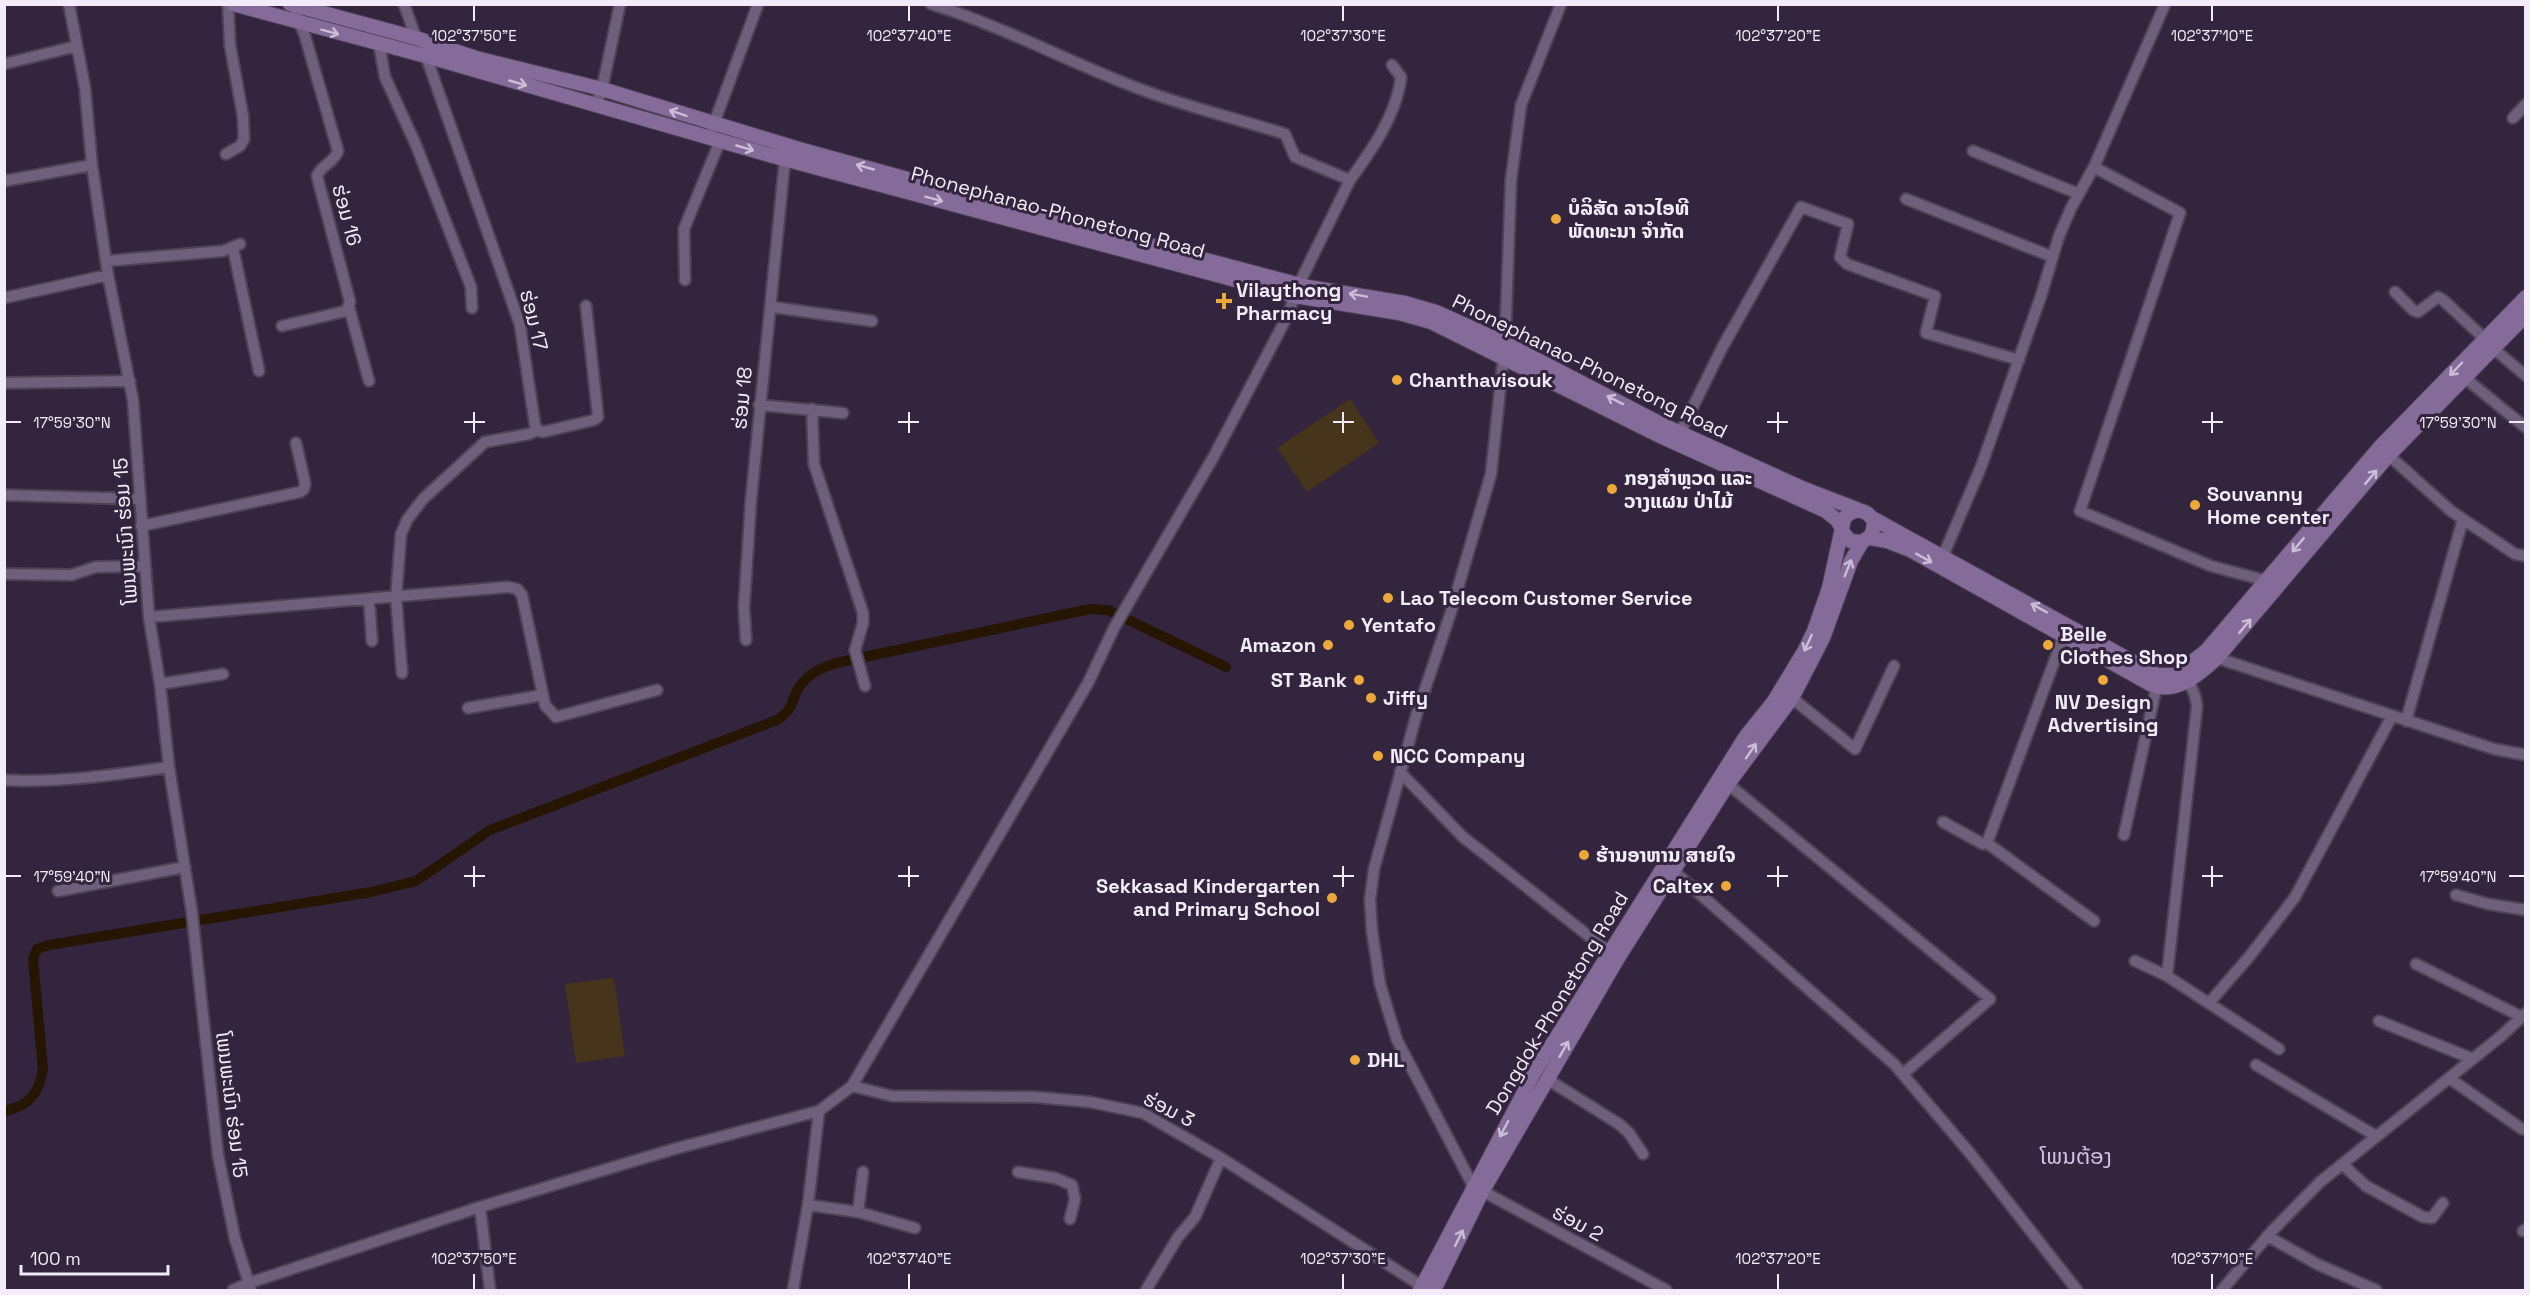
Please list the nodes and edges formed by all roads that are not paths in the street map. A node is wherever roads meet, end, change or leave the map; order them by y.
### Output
1 (69, 4) edge
2 (228, 4) edge
3 (233, 4) edge
4 (404, 4) edge
5 (620, 4) edge
6 (758, 4) edge
7 (931, 4) edge
8 (1562, 4) edge
9 (2165, 4) edge
10 (291, 5) edge
11 (301, 24) junction
12 (416, 38) junction
13 (379, 44) junction
14 (77, 46) junction
15 (426, 56) junction
16 (4, 64) edge
17 (474, 64) junction
18 (1392, 65) dead end
19 (602, 89) junction
20 (2526, 104) edge
21 (596, 105) junction
22 (2513, 118) dead end
23 (713, 124) junction
24 (714, 139) junction
25 (1973, 151) dead end
26 (226, 153) dead end
27 (785, 159) junction
28 (92, 165) junction
29 (2094, 167) junction
30 (1350, 180) junction
31 (4, 181) edge
32 (2079, 194) junction
33 (1906, 199) dead end
34 (2053, 257) junction
35 (106, 261) junction
36 (108, 275) junction
37 (685, 280) dead end
38 (1297, 290) junction
39 (2396, 292) dead end
40 (2526, 297) edge
41 (4, 298) edge
42 (586, 306) dead end
43 (349, 307) junction
44 (772, 307) junction
45 (472, 308) dead end
46 (2526, 315) edge
47 (872, 321) dead end
48 (282, 326) dead end
49 (1505, 343) junction
50 (2489, 344) junction
51 (1504, 358) junction
52 (2019, 360) junction
53 (259, 371) dead end
54 (2526, 376) edge
55 (2465, 378) junction
56 (130, 381) junction
57 (369, 381) dead end
58 (4, 383) edge
59 (759, 405) junction
60 (812, 410) junction
61 (843, 413) dead end
62 (2525, 427) edge
63 (538, 430) junction
64 (1663, 431) junction
65 (1680, 433) junction
66 (296, 444) dead end
67 (2385, 451) junction
68 (4, 495) edge
69 (140, 499) junction
70 (1866, 514) junction
71 (2463, 519) junction
72 (141, 526) junction
73 (1842, 529) junction
74 (1866, 540) junction
75 (1943, 556) junction
76 (2526, 556) edge
77 (144, 566) junction
78 (4, 574) edge
79 (2267, 581) junction
80 (1833, 592) junction
81 (396, 597) junction
82 (369, 599) junction
83 (149, 617) junction
84 (2064, 635) junction
85 (746, 640) dead end
86 (372, 641) dead end
87 (2203, 653) junction
88 (2217, 658) junction
89 (1894, 666) dead end
90 (223, 674) dead end
91 (402, 674) dead end
92 (2158, 681) junction
93 (2189, 681) junction
94 (160, 684) junction
95 (865, 686) dead end
96 (657, 690) dead end
97 (543, 695) junction
98 (1792, 698) junction
99 (468, 708) dead end
100 (2392, 716) junction
101 (2406, 721) junction
102 (2526, 755) edge
103 (169, 767) junction
104 (1400, 772) junction
105 (4, 780) edge
106 (1724, 781) junction
107 (1943, 822) dead end
108 (2124, 835) dead end
109 (1987, 843) junction
110 (185, 867) junction
111 (1670, 868) junction
112 (58, 891) dead end
113 (2456, 895) dead end
114 (2526, 910) edge
115 (2094, 921) dead end
116 (1609, 952) junction
117 (2135, 962) dead end
118 (2416, 964) dead end
119 (2167, 976) junction
120 (2209, 1003) junction
121 (2524, 1015) edge
122 (2379, 1021) dead end
123 (2279, 1049) dead end
124 (2473, 1059) junction
125 (2256, 1065) dead end
126 (1903, 1074) junction
127 (2449, 1078) junction
128 (1547, 1079) junction
129 (852, 1086) junction
130 (819, 1111) junction
131 (2522, 1129) dead end
132 (2376, 1136) junction
133 (1643, 1154) dead end
134 (1221, 1158) junction
135 (2342, 1164) junction
136 (863, 1172) dead end
137 (1018, 1172) dead end
138 (1478, 1189) junction
139 (2443, 1203) dead end
140 (808, 1205) junction
141 (480, 1207) junction
142 (858, 1212) junction
143 (1070, 1219) dead end
144 (915, 1228) dead end
145 (2268, 1236) junction
146 (250, 1287) edge
147 (1426, 1289) edge
148 (233, 1290) edge
149 (490, 1290) edge
150 (793, 1290) edge
151 (1146, 1290) edge
152 (1666, 1290) edge
153 (2077, 1290) edge
154 (2222, 1290) edge
155 (2376, 1290) edge

1 - 14 street, ໂພນພະເນົາ ຮ່ອມ 15
2 - 26 street
3 - 11 main road, Phonephanao-Phonetong Road
4 - 12 street
5 - 19 street
6 - 23 street
7 - 30 street
8 - 49 street
9 - 29 street
10 - 11 street, ຮ່ອມ 16
10 - 12 main road, Phonephanao-Phonetong Road
11 -> 13 main road, Phonephanao-Phonetong Road
11 - 43 street, ຮ່ອມ 16
12 - 17 main road, Phonephanao-Phonetong Road
13 - 15 main road, Phonephanao-Phonetong Road
13 - 45 street
14 - 16 street
14 - 28 street, ໂພນພະເນົາ ຮ່ອມ 15
15 - 17 main road, Phonephanao-Phonetong Road
15 - 63 street, ຮ່ອມ 17
17 - 19 main road, Phonephanao-Phonetong Road
17 -> 21 main road, Phonephanao-Phonetong Road
18 - 30 street
19 - 21 street
23 -> 19 main road, Phonephanao-Phonetong Road
20 - 22 street
21 - 24 main road, Phonephanao-Phonetong Road
23 - 24 street
38 -> 23 main road, Phonephanao-Phonetong Road
24 -> 27 main road, Phonephanao-Phonetong Road
24 - 37 street
25 - 32 street
27 -> 38 main road, Phonephanao-Phonetong Road
27 - 44 street, ຮ່ອມ 18
28 - 31 street
28 - 35 street, ໂພນພະເນົາ ຮ່ອມ 15
29 - 32 street
29 - 79 street
30 - 38 street
32 - 34 street
33 - 34 street
34 - 52 street
35 - 36 street, ໂພນພະເນົາ ຮ່ອມ 15
35 - 53 street
36 - 41 street
36 - 56 street, ໂພນພະເນົາ ຮ່ອມ 15
49 -> 38 main road, Phonephanao-Phonetong Road
38 - 51 main road, Phonephanao-Phonetong Road
38 - 129 street
39 - 50 street
40 - 50 main road
42 - 63 street
43 - 48 street
43 - 57 street
44 - 47 street
44 - 59 street, ຮ່ອມ 18
46 - 50 main road
49 - 51 street
64 -> 49 main road, Phonephanao-Phonetong Road
50 - 54 street
50 - 55 main road
50 -> 67 main road
51 - 64 main road, Phonephanao-Phonetong Road
51 - 104 street
52 - 65 street
52 - 75 street
55 - 62 street
55 - 67 main road
56 - 58 street
56 - 69 street, ໂພນພະເນົາ ຮ່ອມ 15
59 - 60 street
59 - 85 street, ຮ່ອມ 18
60 - 61 street
60 - 95 street
63 - 81 street
64 - 65 main road, Phonephanao-Phonetong Road
64 - 73 main road, Phonephanao-Phonetong Road
65 - 70 main road, Phonephanao-Phonetong Road
66 - 72 street
67 - 71 street
67 -> 79 main road
88 -> 67 main road
68 - 69 street
69 - 72 street, ໂພນພະເນົາ ຮ່ອມ 15
70 - 73 main road
70 - 74 main road
70 - 75 main road, Phonephanao-Phonetong Road
71 - 76 street
71 - 101 street
72 - 77 street, ໂພນພະເນົາ ຮ່ອມ 15
73 - 74 main road
73 - 80 main road
80 -> 74 main road
74 -> 84 main road
92 -> 75 main road, Phonephanao-Phonetong Road
77 - 78 street
77 - 83 street, ໂພນພະເນົາ ຮ່ອມ 15
79 - 87 main road
80 - 98 main road, Dongdok-Phonetong Road
80 -> 106 main road, Dongdok-Phonetong Road
81 - 82 street
81 - 91 street
81 - 97 street
82 - 83 street
82 - 86 street
83 - 94 street, ໂພນພະເນົາ ຮ່ອມ 15
84 - 92 main road
84 - 109 street
87 - 88 street
87 - 92 main road
88 - 93 main road
88 - 100 street
89 - 98 street
90 - 94 street
92 - 93 main road
92 - 108 street
93 - 119 street
94 - 103 street, ໂພນພະເນົາ ຮ່ອມ 15
96 - 97 street
97 - 99 street
106 -> 98 main road, Dongdok-Phonetong Road
100 - 101 street
100 - 120 street
101 - 102 street
103 - 105 street
103 - 110 street, ໂພນພະເນົາ ຮ່ອມ 15
104 - 116 street
104 - 138 street
106 - 111 main road, Dongdok-Phonetong Road
106 - 126 street
107 - 109 street
109 - 115 street
110 - 112 street
110 - 146 street, ໂພນພະເນົາ ຮ່ອມ 15
111 - 116 main road, Dongdok-Phonetong Road
111 - 126 street
128 -> 111 main road, Dongdok-Phonetong Road
113 - 114 street
116 -> 138 main road, Dongdok-Phonetong Road
117 - 119 street
118 - 121 street
119 - 120 street
120 - 123 street
121 - 124 street
122 - 124 street
124 - 127 street
125 - 132 street
126 - 153 street
127 - 131 street
127 - 132 street
128 - 133 street
128 - 138 main road, Dongdok-Phonetong Road
129 - 130 street
129 - 134 street, ຮ່ອມ 3
130 - 140 street
130 - 141 street
132 - 135 street
134 - 147 street, ຮ່ອມ 3
134 - 151 street
135 - 139 street
135 - 145 street
136 - 142 street
137 - 143 street
138 - 147 main road, Dongdok-Phonetong Road
138 - 152 street, ຮ່ອມ 2
140 - 142 street
140 - 150 street
141 - 146 street
141 - 149 street
142 - 144 street
145 - 154 street
145 - 155 street
146 - 148 street

